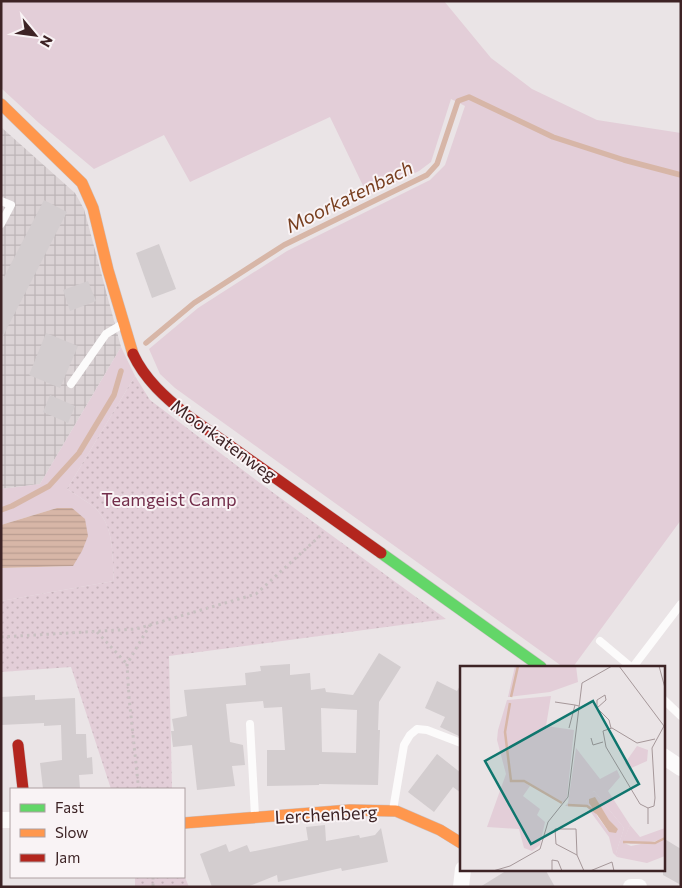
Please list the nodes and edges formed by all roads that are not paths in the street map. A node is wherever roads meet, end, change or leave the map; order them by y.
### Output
1 (1, 104) edge
2 (1, 201) edge
3 (1, 224) edge
4 (123, 324) junction
5 (71, 384) dead end
6 (681, 604) edge
7 (600, 641) dead end
8 (540, 666) edge
9 (631, 666) edge
10 (633, 666) edge
11 (664, 700) edge
12 (681, 716) edge
13 (250, 724) dead end
14 (460, 743) edge
15 (18, 745) dead end
16 (664, 757) edge
17 (681, 768) edge
18 (23, 788) edge
19 (393, 811) junction
20 (255, 818) junction
21 (185, 824) edge
22 (460, 843) edge
23 (463, 870) edge
24 (461, 887) edge
25 (631, 887) edge
26 (639, 887) edge

1 - 4 street, Moorkatenweg
2 - 3 lane
4 - 5 lane
4 - 8 street, Moorkatenweg
6 - 10 lane
7 - 9 lane
11 - 12 lane
13 - 20 lane
14 - 19 lane
15 - 18 street
16 - 17 street
19 - 20 street, Lerchenberg
19 - 22 street, Lerchenberg
20 - 21 street, Lerchenberg
23 - 24 street
25 - 26 street

